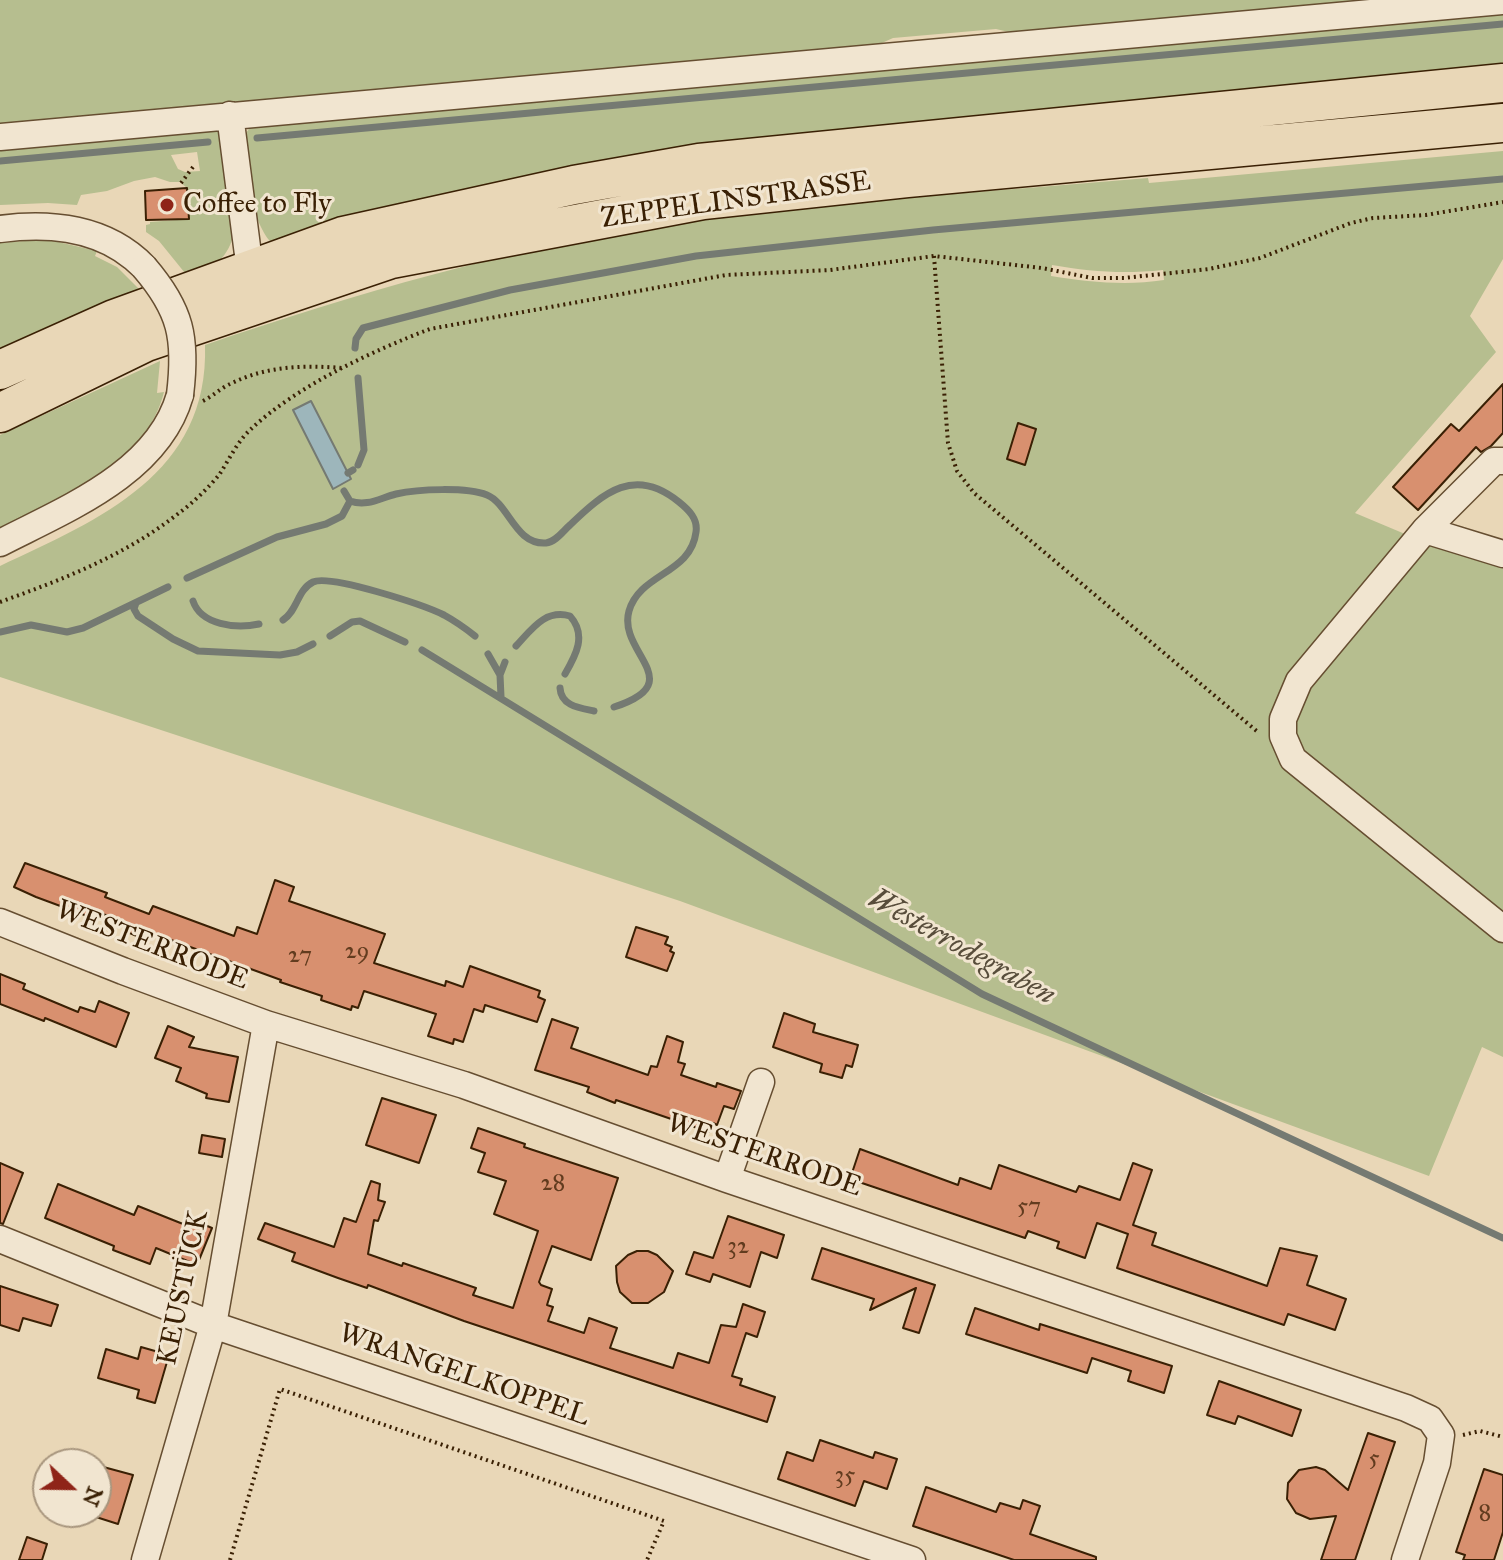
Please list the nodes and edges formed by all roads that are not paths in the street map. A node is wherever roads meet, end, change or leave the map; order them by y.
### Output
1 (1503, 1) edge
2 (1503, 83) edge
3 (230, 115) junction
4 (1503, 123) edge
5 (0, 137) edge
6 (0, 229) edge
7 (250, 270) junction
8 (0, 370) edge
9 (0, 413) edge
10 (1503, 461) edge
11 (1421, 535) junction
12 (0, 543) edge
13 (1503, 554) edge
14 (0, 922) edge
15 (1503, 929) edge
16 (266, 1024) junction
17 (761, 1082) dead end
18 (727, 1179) junction
19 (0, 1239) edge
20 (213, 1325) junction
21 (145, 1560) edge
22 (912, 1560) edge
23 (1405, 1560) edge

1 - 3 street
2 - 7 highway, ZEPPELINSTRASSE
3 - 5 street
3 - 7 street
4 - 9 highway, ZEPPELINSTRASSE
6 - 12 street, bridge
7 - 8 highway, ZEPPELINSTRASSE
10 - 11 street
11 - 13 street
11 - 15 street
14 - 16 street, WESTERRODE
16 - 18 street, WESTERRODE
16 - 20 street, KEUSTÜCK
17 - 18 street
18 - 23 street, WESTERRODE
19 - 20 street, WRANGELKOPPEL
20 - 21 street, KEUSTÜCK
20 - 22 street, WRANGELKOPPEL

